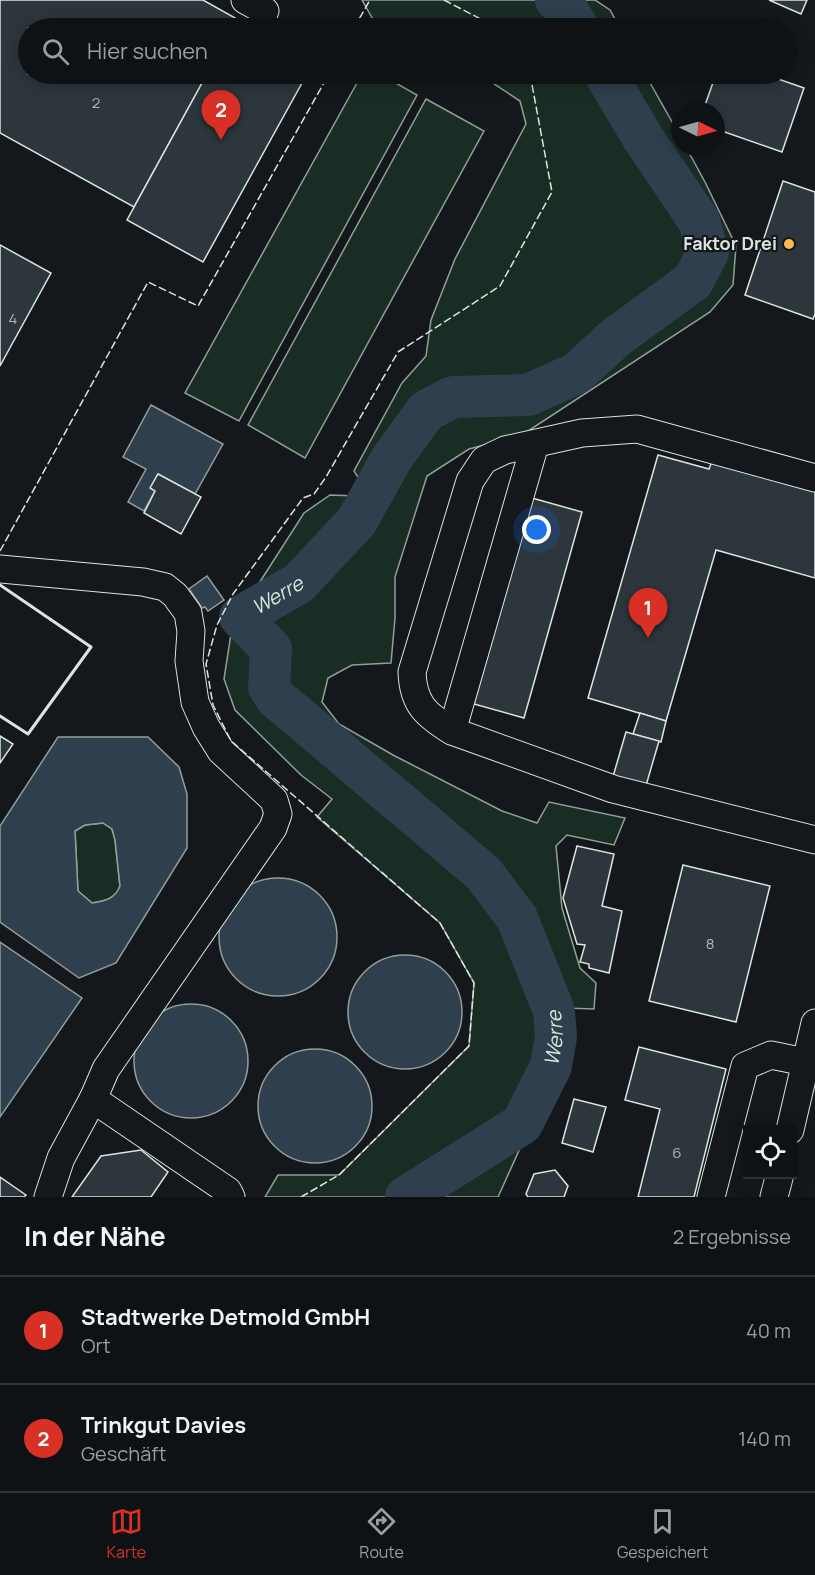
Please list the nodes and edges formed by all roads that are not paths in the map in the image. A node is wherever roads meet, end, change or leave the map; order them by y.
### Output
1 (535, 444) junction
2 (815, 478) edge
3 (0, 570) edge
4 (452, 731) junction
5 (815, 840) edge
6 (815, 1023) edge
7 (807, 1079) edge
8 (93, 1099) junction
9 (792, 1125) edge
10 (779, 1179) edge
11 (48, 1197) edge
12 (231, 1197) edge
13 (711, 1197) edge
14 (774, 1197) edge

1 - 2 street
1 - 4 street
1 - 4 street
3 - 8 street
4 - 5 street
6 - 7 street
7 - 9 street
7 - 13 street
8 - 11 street
8 - 12 street
10 - 14 street

